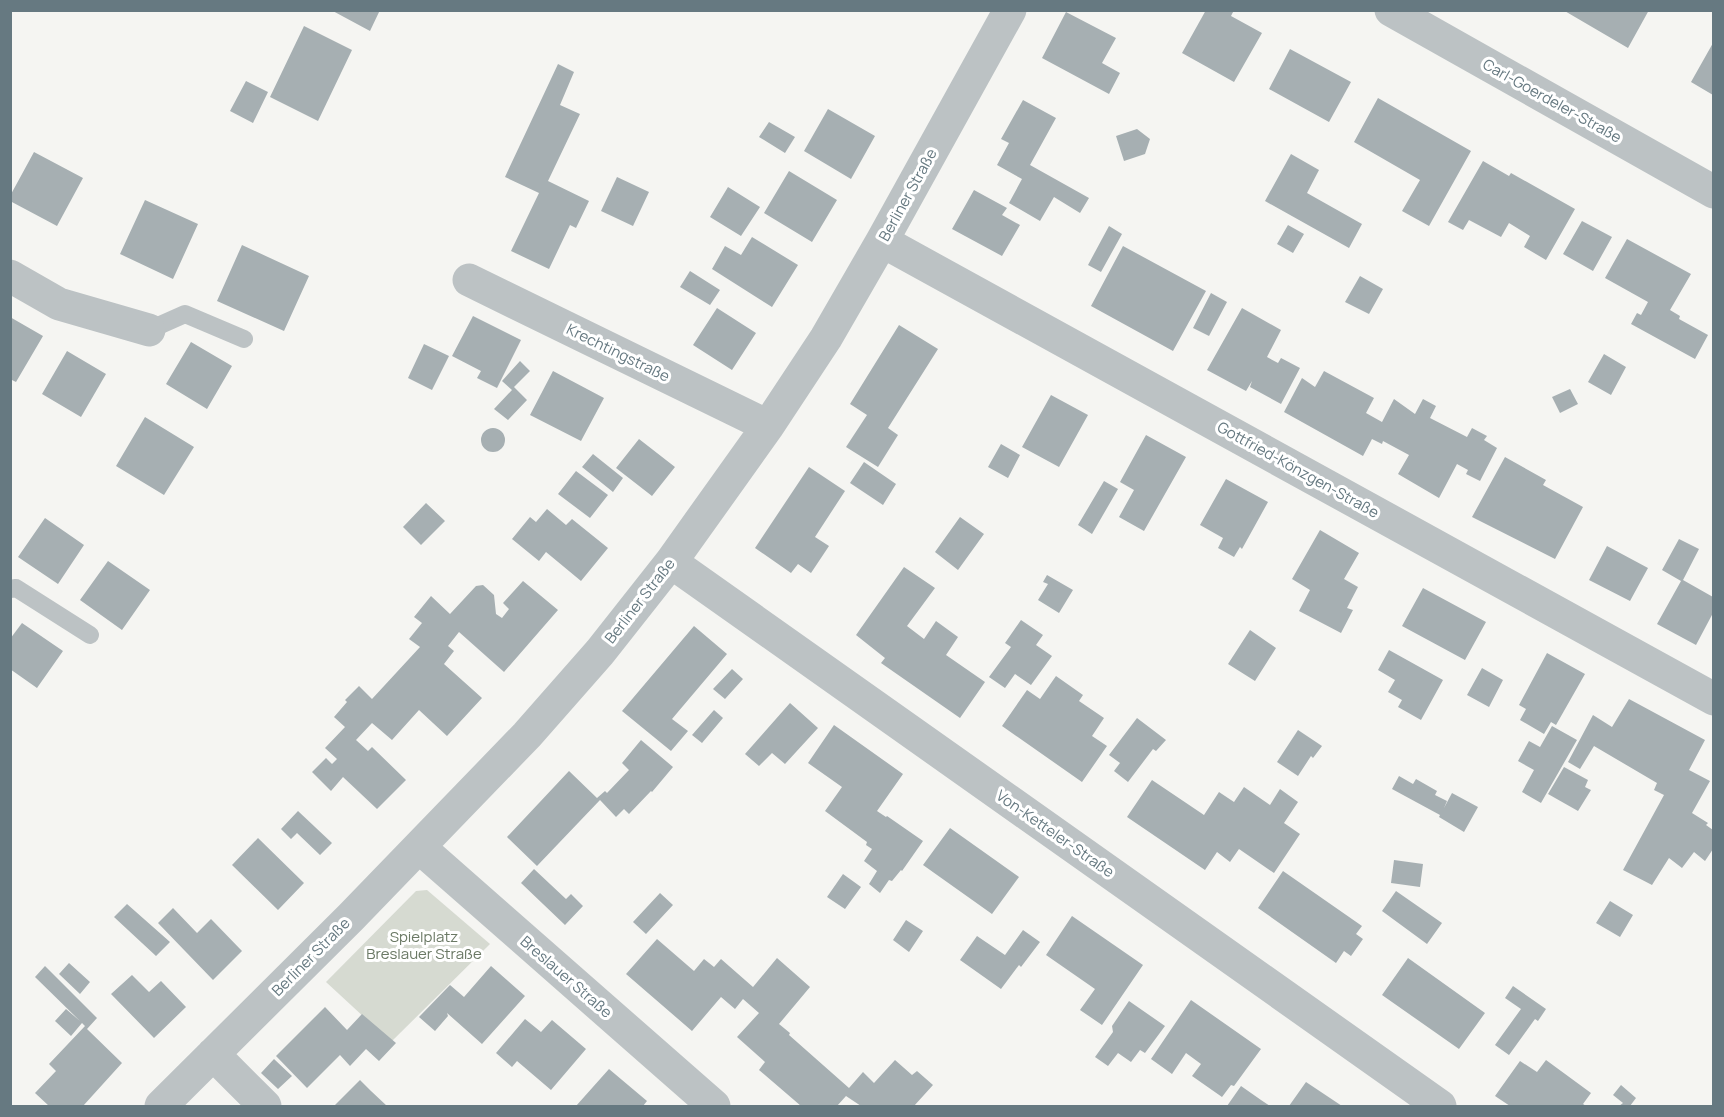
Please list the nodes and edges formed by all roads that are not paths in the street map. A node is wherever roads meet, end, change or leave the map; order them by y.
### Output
1 (1010, 10) edge
2 (1391, 10) edge
3 (1713, 192) edge
4 (882, 242) junction
5 (10, 276) edge
6 (469, 280) dead end
7 (149, 330) joint
8 (244, 339) dead end
9 (768, 426) junction
10 (671, 562) junction
11 (10, 589) edge
12 (90, 635) dead end
13 (1713, 699) edge
14 (419, 847) junction
15 (213, 1054) junction
16 (161, 1107) edge
17 (265, 1107) edge
18 (714, 1107) edge
19 (1440, 1107) edge

1 - 4 street, Berliner Straße
2 - 3 street, Carl-Goerdeler-Straße
4 - 9 street, Berliner Straße
4 - 13 street, Gottfried-Könzgen-Straße
5 - 7 street
6 - 9 street, Krechtingstraße
7 - 8 lane
9 - 10 street, Berliner Straße
10 - 14 street, Berliner Straße
10 - 19 street, Von-Ketteler-Straße
11 - 12 lane
14 - 15 street, Berliner Straße
14 - 18 street, Breslauer Straße
15 - 16 street, Berliner Straße
15 - 17 street

